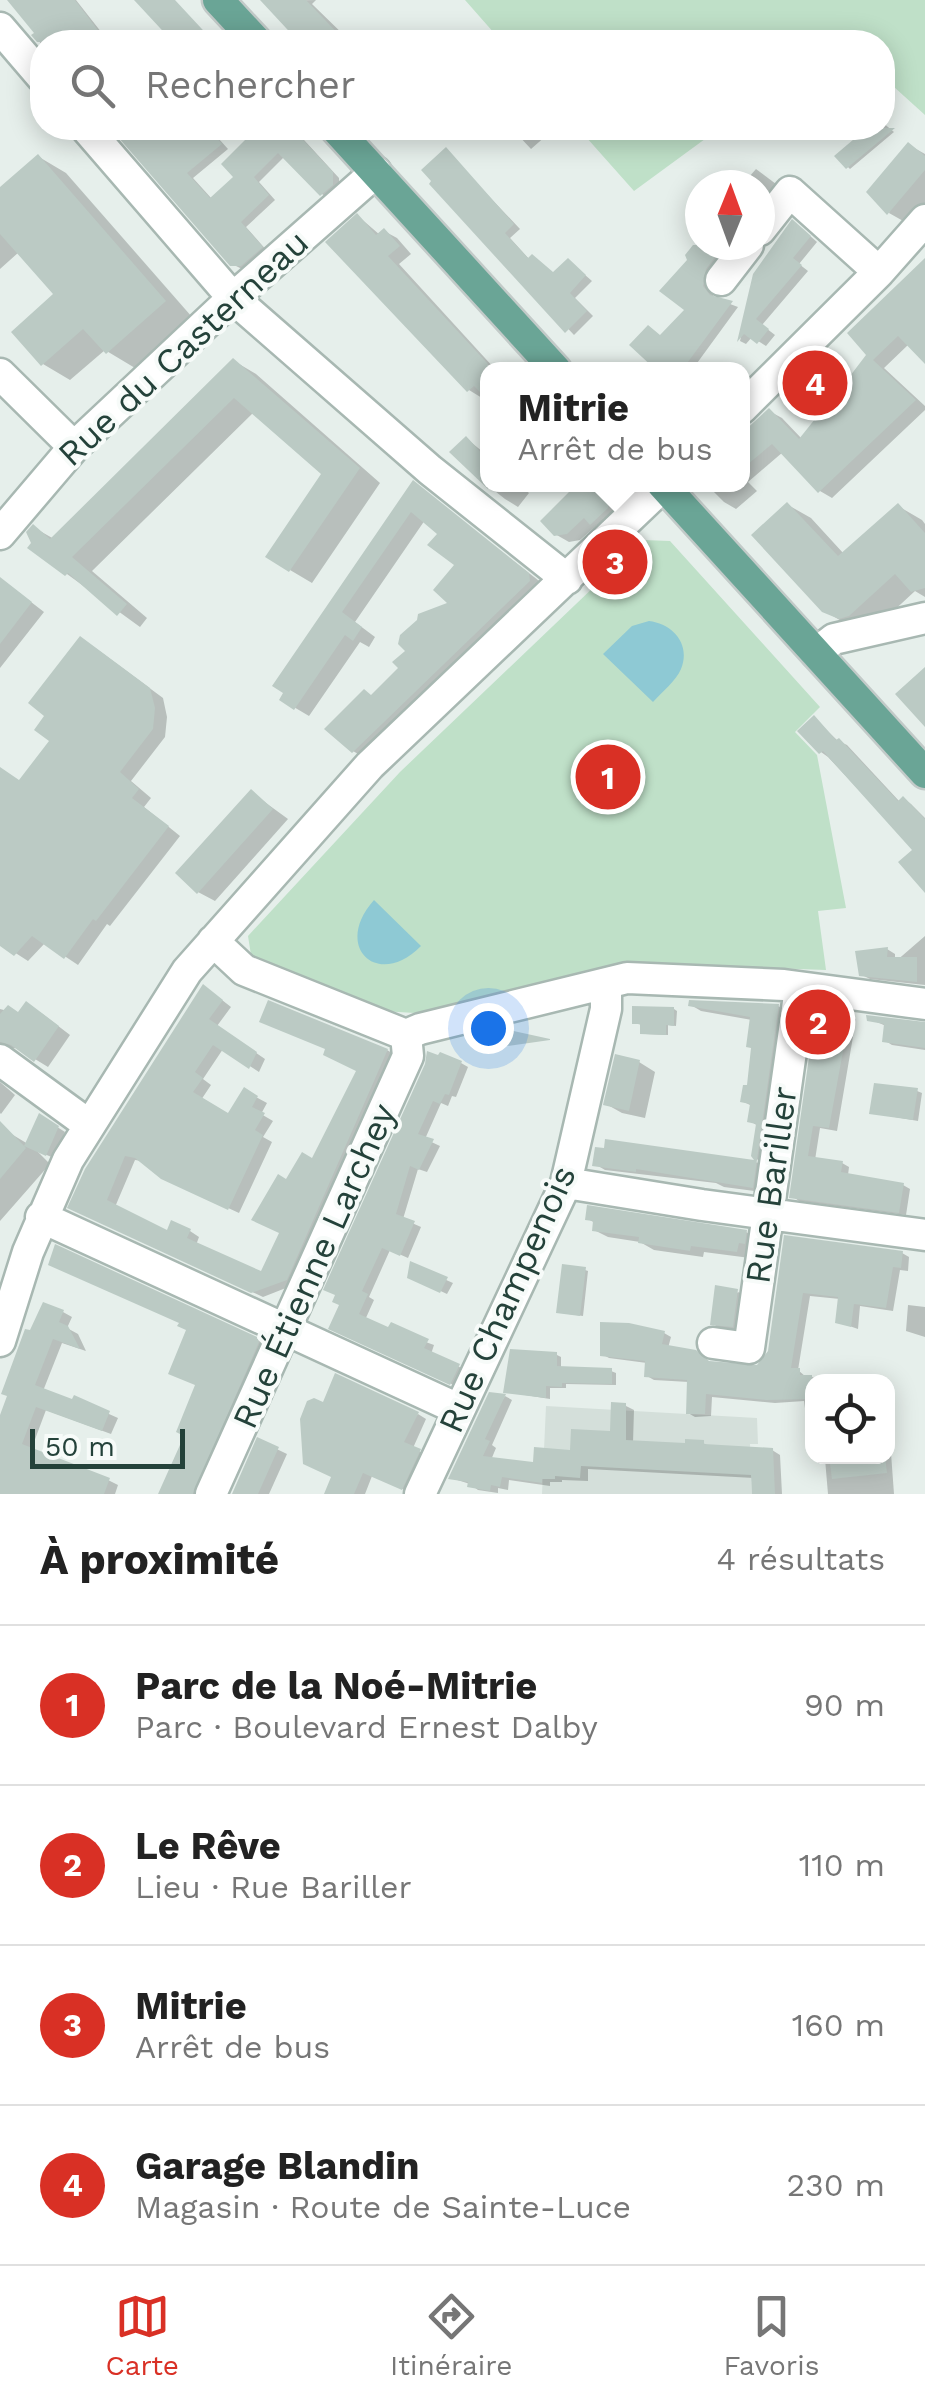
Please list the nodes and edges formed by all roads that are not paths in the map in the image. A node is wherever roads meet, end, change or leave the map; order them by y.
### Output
1 (218, 0) edge
2 (0, 28) edge
3 (246, 30) edge
4 (30, 63) edge
5 (96, 140) edge
6 (346, 140) edge
7 (376, 172) junction
8 (775, 211) edge
9 (925, 220) edge
10 (736, 260) edge
11 (879, 272) junction
12 (721, 280) dead end
13 (232, 298) junction
14 (549, 362) edge
15 (0, 374) edge
16 (750, 400) edge
17 (74, 447) junction
18 (657, 492) edge
19 (670, 492) edge
20 (0, 534) edge
21 (567, 579) junction
22 (925, 618) edge
23 (816, 653) junction
24 (925, 773) edge
25 (213, 941) junction
26 (606, 984) junction
27 (800, 988) junction
28 (925, 1004) edge
29 (406, 1035) junction
30 (0, 1060) edge
31 (89, 1125) junction
32 (566, 1182) junction
33 (766, 1213) junction
34 (41, 1217) junction
35 (925, 1234) edge
36 (14, 1248) edge
37 (285, 1329) junction
38 (0, 1341) edge
39 (713, 1343) dead end
40 (458, 1409) junction
41 (211, 1494) edge
42 (420, 1494) edge

1 - 3 main road
2 - 4 street
5 - 13 street
6 - 7 main road
7 - 13 street, Rue du Casterneau
7 - 14 main road
8 - 11 street
9 - 11 street
10 - 12 street
11 - 16 street
13 - 17 street, Rue du Casterneau
13 - 21 street
15 - 17 street
17 - 20 street, Rue du Casterneau
18 - 21 street
19 - 23 main road
21 - 25 street
22 - 23 street
23 - 24 main road
25 - 29 street
25 - 31 street
26 - 27 street
26 - 29 street
26 - 32 street, Rue Champenois
27 - 28 street
27 - 33 street, Rue Bariller
29 - 37 street, Rue Étienne Larchey
30 - 31 street
31 - 34 street
32 - 33 street
32 - 40 street, Rue Champenois
33 - 35 street
33 - 39 street, Rue Bariller
34 - 36 street
34 - 37 street
36 - 38 street
37 - 40 street
37 - 41 street, Rue Étienne Larchey
40 - 42 street, Rue Champenois

